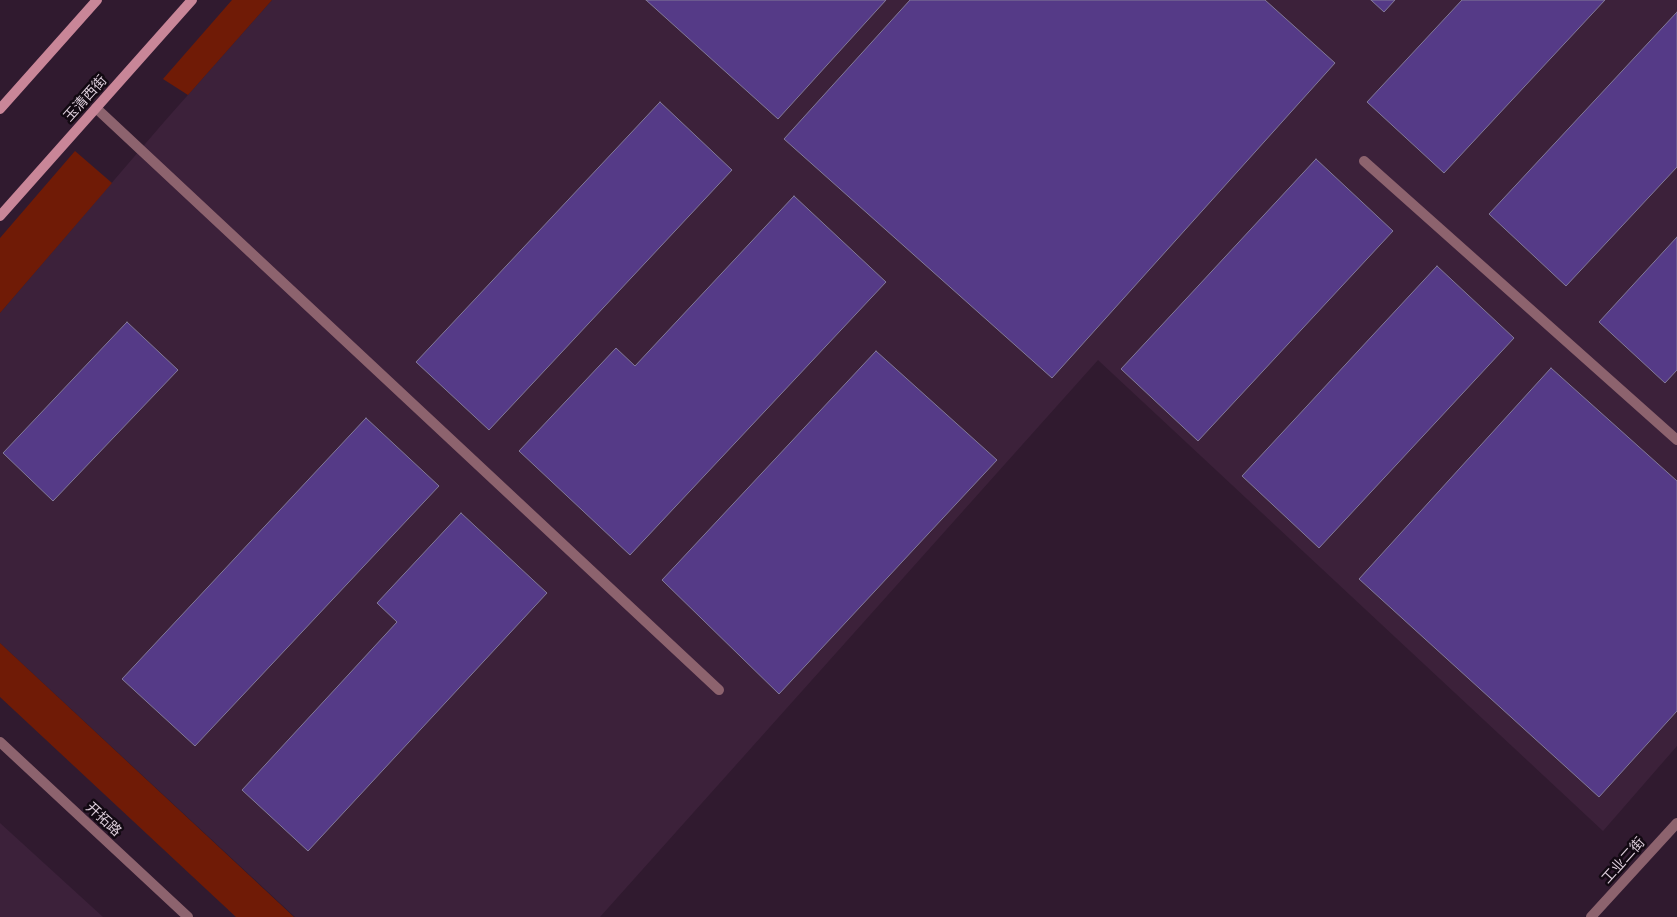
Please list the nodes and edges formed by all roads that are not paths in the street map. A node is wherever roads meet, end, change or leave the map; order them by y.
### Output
1 (97, 0) edge
2 (192, 0) edge
3 (0, 108) edge
4 (96, 108) junction
5 (1364, 161) dead end
6 (0, 216) edge
7 (1677, 440) edge
8 (719, 690) dead end
9 (0, 742) edge
10 (1677, 823) edge
11 (188, 917) edge
12 (1591, 917) edge

1 - 3 main road
2 - 4 main road, 玉清西街
4 - 6 main road, 玉清西街
4 - 8 street
5 - 7 street
9 - 11 street, 开拓路
10 - 12 street, 工业二街

